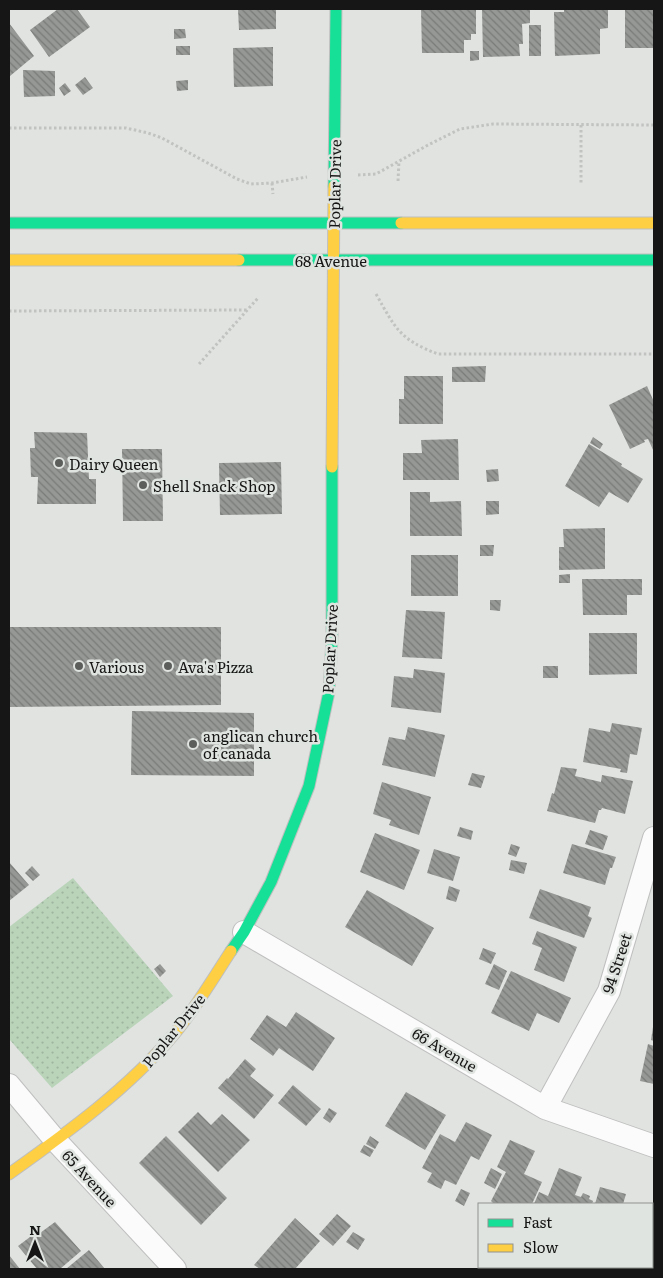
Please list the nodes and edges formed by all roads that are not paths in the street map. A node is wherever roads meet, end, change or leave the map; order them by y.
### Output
1 (336, 9) edge
2 (9, 223) edge
3 (334, 223) junction
4 (654, 223) edge
5 (9, 260) edge
6 (333, 260) junction
7 (654, 260) edge
8 (654, 838) edge
9 (244, 932) junction
10 (9, 1085) edge
11 (545, 1108) junction
12 (56, 1141) junction
13 (654, 1146) edge
14 (9, 1174) edge
15 (175, 1269) edge

1 - 3 street, Poplar Drive
2 - 3 street
3 - 4 street
3 - 6 street, Poplar Drive
5 - 6 street, 68 Avenue
6 - 7 street, 68 Avenue
6 - 9 street, Poplar Drive
8 - 11 street, 94 Street
9 - 11 street, 66 Avenue
9 - 12 street, Poplar Drive
10 - 12 street, 65 Avenue
11 - 13 street, 66 Avenue
12 - 14 street, Poplar Drive
12 - 15 street, 65 Avenue

